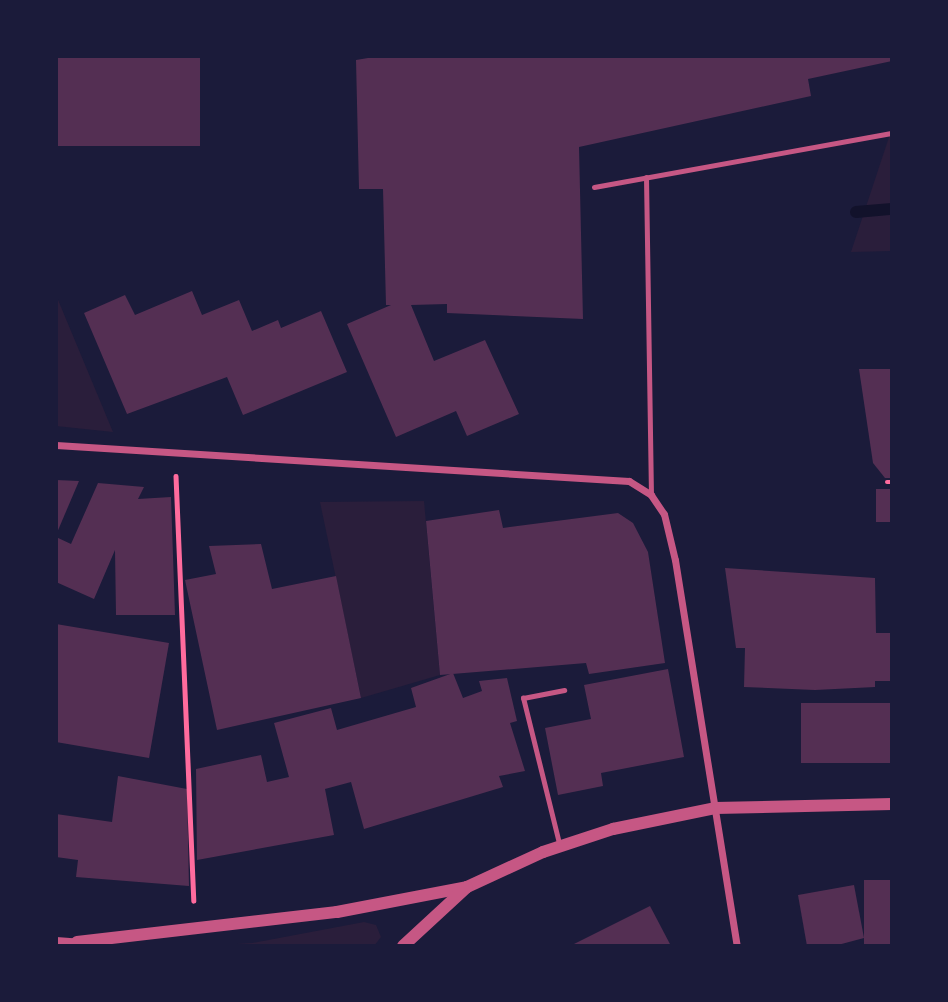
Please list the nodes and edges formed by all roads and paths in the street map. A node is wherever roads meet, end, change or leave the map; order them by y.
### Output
1 (891, 133) edge
2 (646, 177) junction
3 (594, 187) dead end
4 (56, 445) edge
5 (175, 472) dead end
6 (651, 495) junction
7 (564, 690) dead end
8 (892, 804) edge
9 (715, 808) junction
10 (560, 847) junction
11 (467, 887) junction
12 (194, 901) dead end
13 (56, 943) edge
14 (82, 944) edge
15 (402, 946) edge
16 (737, 946) edge

1 - 2 lane
2 - 3 lane
2 - 6 lane
4 - 6 street
5 - 12 path
6 - 9 street
7 - 10 lane
8 - 9 street
9 - 10 street
9 - 16 street
10 - 11 street
11 - 14 street
11 - 15 street
13 - 14 street

